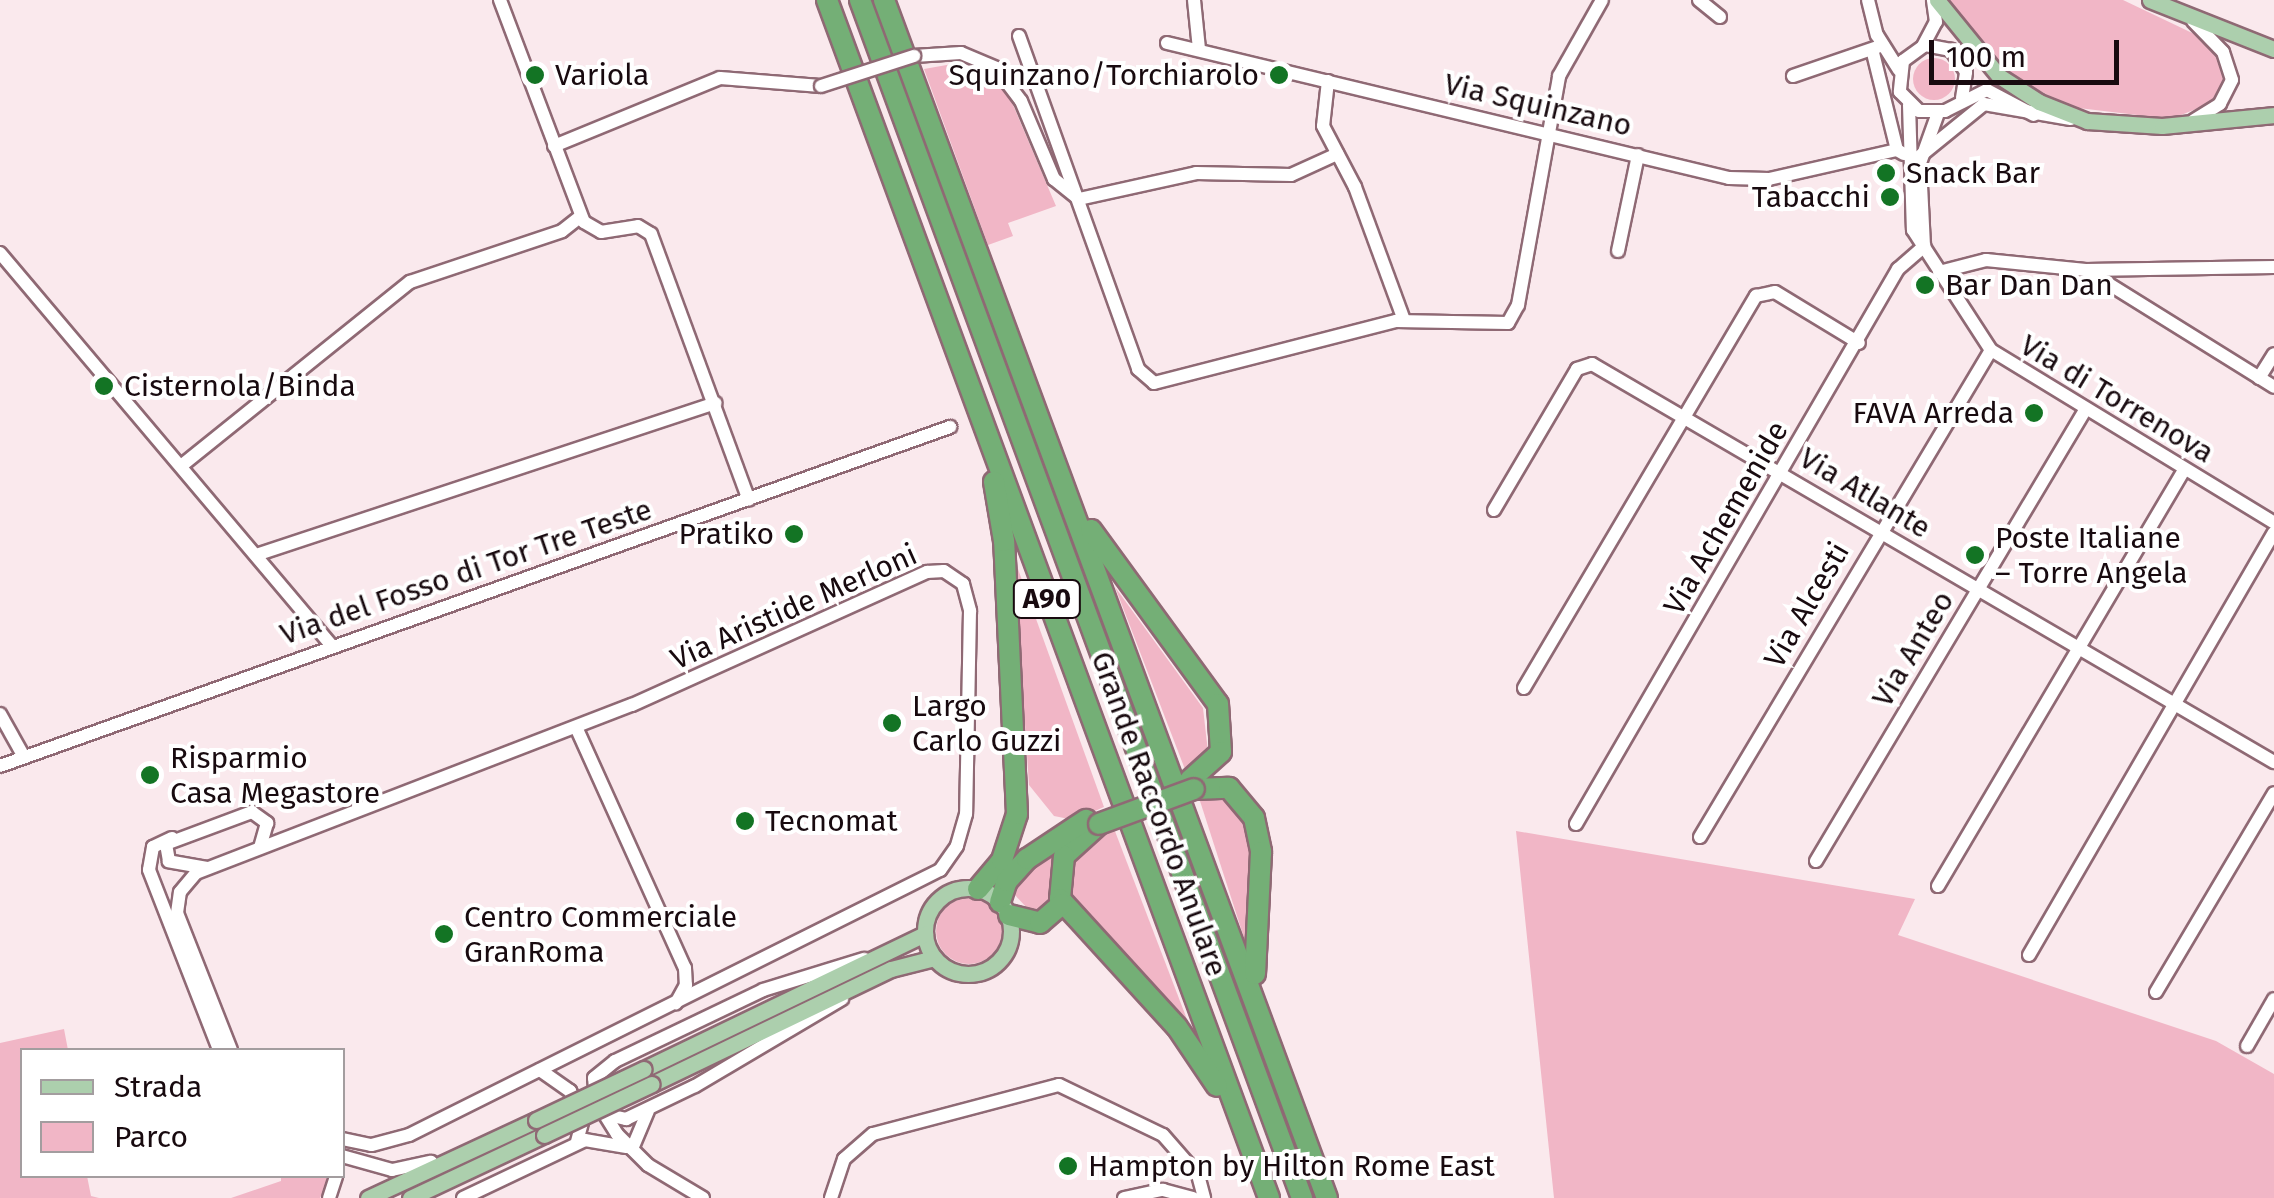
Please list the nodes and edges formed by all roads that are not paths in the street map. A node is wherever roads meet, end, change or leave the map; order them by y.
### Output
1 (500, 0) edge
2 (827, 0) edge
3 (860, 0) edge
4 (884, 0) edge
5 (1194, 0) edge
6 (1602, 0) edge
7 (1699, 0) edge
8 (1868, 0) edge
9 (1935, 0) edge
10 (2150, 0) edge
11 (1720, 17) dead end
12 (2194, 21) junction
13 (1019, 36) dead end
14 (1167, 43) dead end
15 (1919, 48) junction
16 (2274, 48) edge
17 (1200, 49) junction
18 (1878, 49) junction
19 (1899, 70) junction
20 (1793, 76) dead end
21 (1328, 82) junction
22 (1962, 98) junction
23 (1910, 105) junction
24 (1938, 113) junction
25 (2034, 115) junction
26 (2274, 115) edge
27 (2087, 120) junction
28 (2177, 126) junction
29 (1893, 130) junction
30 (1548, 132) junction
31 (1914, 132) junction
32 (554, 146) junction
33 (1898, 150) junction
34 (1338, 154) junction
35 (1638, 154) junction
36 (1916, 158) junction
37 (1073, 196) junction
38 (580, 217) junction
39 (1924, 246) junction
40 (1618, 251) dead end
41 (0, 253) edge
42 (2274, 267) edge
43 (2086, 270) junction
44 (1939, 272) junction
45 (1404, 320) junction
46 (1858, 343) junction
47 (1991, 350) junction
48 (2274, 354) edge
49 (2259, 378) junction
50 (2274, 387) edge
51 (716, 403) junction
52 (2084, 412) junction
53 (1683, 416) junction
54 (950, 426) dead end
55 (986, 431) junction
56 (1048, 443) junction
57 (181, 466) junction
58 (2184, 470) junction
59 (1781, 472) junction
60 (748, 500) junction
61 (1494, 510) dead end
62 (2274, 523) edge
63 (1878, 532) junction
64 (2274, 533) edge
65 (256, 555) junction
66 (1978, 588) junction
67 (332, 646) junction
68 (2079, 648) junction
69 (1524, 688) dead end
70 (2174, 704) junction
71 (0, 714) edge
72 (576, 727) junction
73 (24, 758) junction
74 (2274, 762) edge
75 (0, 766) edge
76 (1192, 785) junction
77 (2274, 794) edge
78 (1098, 819) junction
79 (1576, 824) dead end
80 (1700, 837) dead end
81 (172, 838) junction
82 (260, 847) junction
83 (1816, 861) dead end
84 (208, 868) junction
85 (1938, 886) dead end
86 (978, 889) junction
87 (1062, 904) junction
88 (1004, 908) junction
89 (925, 934) junction
90 (2030, 954) dead end
91 (934, 958) junction
92 (891, 960) junction
93 (2156, 992) dead end
94 (2274, 999) edge
95 (675, 1004) junction
96 (1263, 1011) junction
97 (602, 1040) junction
98 (2246, 1046) dead end
99 (217, 1048) edge
100 (231, 1048) edge
101 (540, 1070) junction
102 (592, 1082) junction
103 (652, 1106) junction
104 (602, 1112) junction
105 (535, 1127) junction
106 (345, 1139) edge
107 (575, 1143) junction
108 (632, 1149) junction
109 (1253, 1154) junction
110 (345, 1157) edge
111 (368, 1198) edge
112 (410, 1198) edge
113 (463, 1198) edge
114 (703, 1198) edge
115 (831, 1198) edge
116 (1124, 1198) edge
117 (1193, 1198) edge
118 (1204, 1198) edge
119 (1269, 1198) edge
120 (1302, 1198) edge
121 (1328, 1198) edge

1 - 32 street
2 - 55 highway, Grande Raccordo Anulare / A90
3 - 120 highway, Grande Raccordo Anulare / A90
4 - 56 highway
5 - 17 street
6 - 30 street
7 - 11 street
8 - 18 street
9 - 15 street
9 - 27 main road
10 - 12 main road
12 - 16 main road
12 - 28 street
13 - 37 street
14 - 17 street, Via Squinzano
15 - 18 street
15 - 19 street
15 - 22 street
17 - 21 street, Via Squinzano
18 - 19 street
18 - 20 street
18 - 29 street
19 - 23 street
21 - 30 street, Via Squinzano
21 - 34 street
22 - 24 street
22 - 25 street
23 - 24 street
23 - 31 street, Via di Torrenova
24 - 36 street, Via di Torrenova
25 - 27 street
25 - 36 street
26 - 28 main road
27 - 28 main road
29 - 31 street
29 - 33 street
30 - 35 street, Via Squinzano
30 - 45 street
31 - 36 street, Via di Torrenova
32 - 37 street, bridge
32 - 38 street
33 - 35 street, Via Squinzano
33 - 36 street
34 - 37 street
34 - 45 street
35 - 40 street
36 - 39 street, Via di Torrenova
37 - 45 street
38 - 51 street
38 - 57 street
39 - 44 street, Via di Torrenova
39 - 46 street, Via Achemenide
41 - 57 street
42 - 43 street
43 - 44 street
43 - 49 street
44 - 47 street, Via di Torrenova
46 - 53 street
46 - 59 street, Via Achemenide
47 - 52 street, Via di Torrenova
47 - 63 street, Via Alcesti
48 - 49 street
49 - 50 street
51 - 60 street
51 - 65 street
52 - 58 street, Via di Torrenova
52 - 66 street, Via Anteo
53 - 59 street, Via Atlante
53 - 61 street, Via Atlante
53 - 69 street
54 - 60 street, Via del Fosso di Tor Tre Teste
55 - 86 highway
55 - 109 highway, Grande Raccordo Anulare / A90
56 - 76 highway
56 - 96 highway
57 - 65 street
58 - 62 street, Via di Torrenova
58 - 68 street
59 - 63 street, Via Atlante
59 - 79 street, Via Achemenide
60 - 67 street, Via del Fosso di Tor Tre Teste
63 - 66 street, Via Atlante
63 - 80 street, Via Alcesti
64 - 70 street
65 - 67 street
66 - 68 street, Via Atlante
66 - 83 street, Via Anteo
67 - 73 street, Via del Fosso di Tor Tre Teste
68 - 70 street, Via Atlante
68 - 85 street
70 - 74 street, Via Atlante
70 - 90 street
71 - 73 street
72 - 82 street, Via Aristide Merloni
72 - 95 street
72 - 95 street, Via Aristide Merloni
73 - 75 street, Via del Fosso di Tor Tre Teste
76 - 78 highway, bridge
76 - 96 highway
77 - 93 street
78 - 87 highway
78 - 88 highway
81 - 82 street
81 - 84 street
81 - 99 street
82 - 84 street, Via Aristide Merloni
84 - 100 street, Via Aristide Merloni
86 - 88 main road
86 - 89 main road
87 - 88 highway
87 - 109 highway
88 - 91 main road
89 - 91 main road
89 - 92 main road
91 - 92 main road
92 - 102 street
92 - 103 street
92 - 105 main road, bridge
92 - 105 main road, bridge
94 - 98 street
95 - 97 street, Via Aristide Merloni
96 - 121 highway
97 - 101 street, Via Aristide Merloni
97 - 102 street
101 - 106 street, Via Aristide Merloni
101 - 107 street
102 - 104 street
103 - 104 street
103 - 108 street
104 - 108 street
105 - 110 street
105 - 111 main road
105 - 112 main road
107 - 108 street
107 - 113 street
108 - 114 street
109 - 119 highway, Grande Raccordo Anulare / A90
115 - 118 street
116 - 117 street

